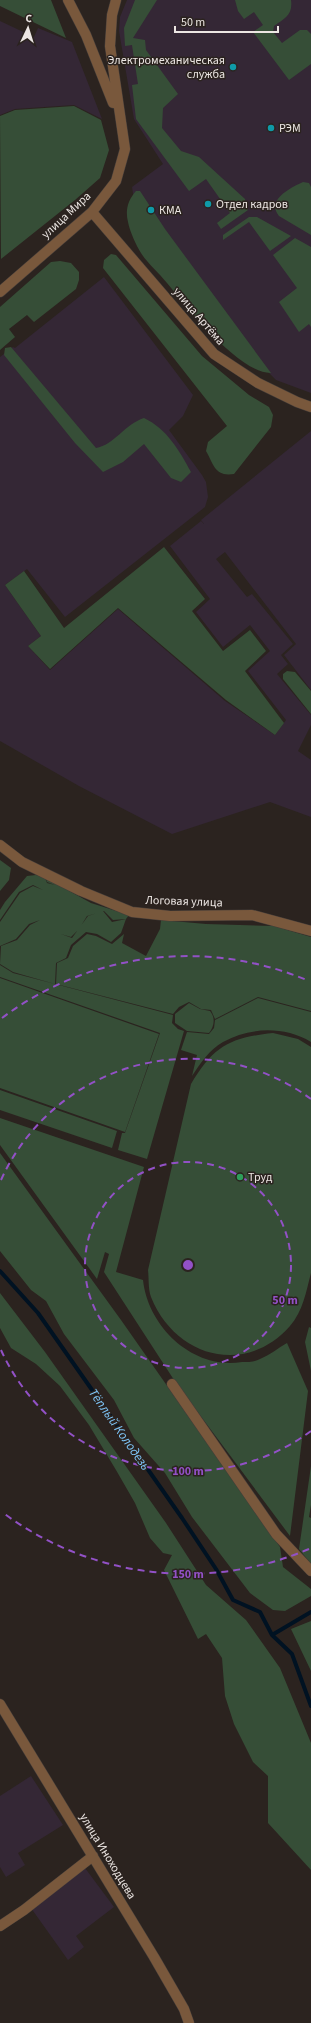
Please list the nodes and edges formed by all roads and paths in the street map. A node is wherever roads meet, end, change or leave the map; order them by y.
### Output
1 (68, 0) edge
2 (116, 0) edge
3 (119, 116) junction
4 (92, 212) junction
5 (0, 292) edge
6 (311, 407) edge
7 (0, 845) edge
8 (311, 931) edge
9 (172, 1384) dead end
10 (311, 1571) edge
11 (0, 1704) edge
12 (93, 1856) junction
13 (0, 1926) edge
14 (189, 2023) edge

1 - 3 street
2 - 3 street, улица Мира
3 - 4 street, улица Мира
4 - 5 street, улица Мира
4 - 6 street, улица Артёма
7 - 8 street, Логовая улица
9 - 10 street
11 - 12 street, улица Иноходцева
12 - 13 street
12 - 14 street, улица Иноходцева

